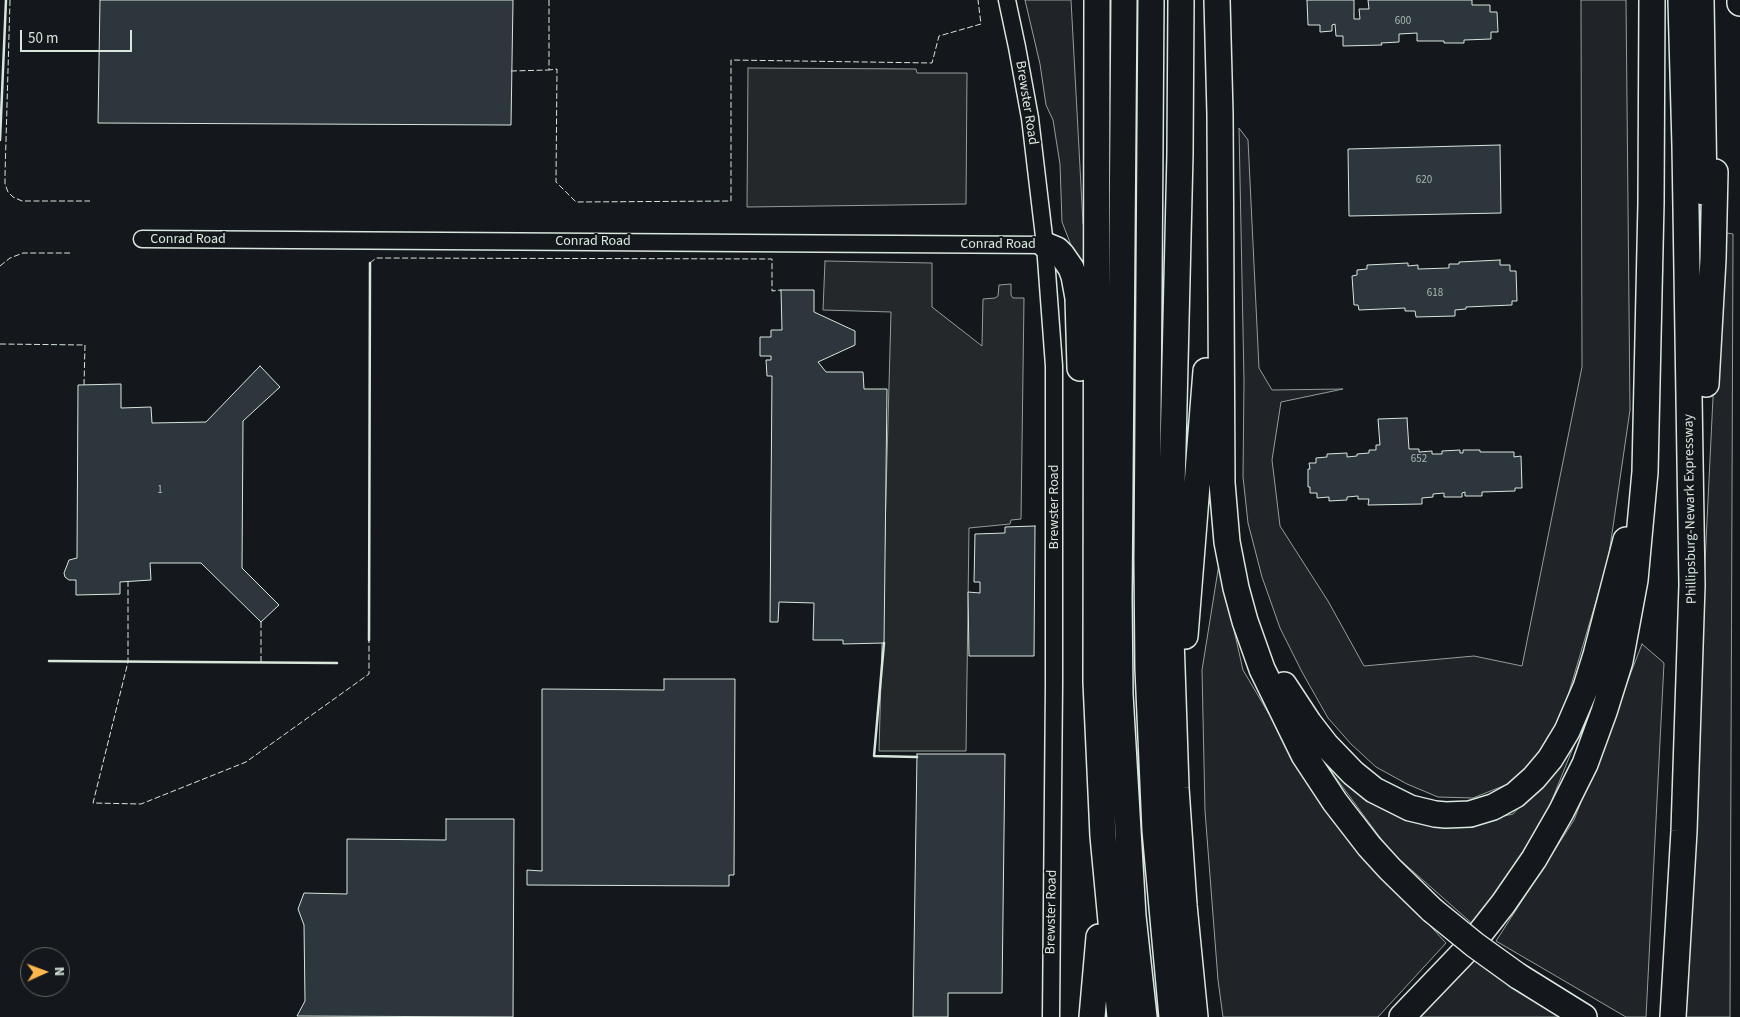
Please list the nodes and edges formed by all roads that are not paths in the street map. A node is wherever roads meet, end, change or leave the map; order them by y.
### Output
1 (1007, 0) edge
2 (1082, 0) edge
3 (1097, 0) edge
4 (1124, 0) edge
5 (1150, 0) edge
6 (1167, 0) edge
7 (1181, 0) edge
8 (1217, 0) edge
9 (1652, 0) edge
10 (1681, 0) edge
11 (1701, 0) edge
12 (1718, 0) edge
13 (1098, 79) junction
14 (1178, 235) junction
15 (142, 239) dead end
16 (1045, 245) junction
17 (1221, 283) junction
18 (1706, 384) junction
19 (1648, 417) junction
20 (1096, 517) junction
21 (1232, 572) junction
22 (1691, 643) junction
23 (1100, 780) junction
24 (1176, 788) junction
25 (1051, 1017) edge
26 (1092, 1017) edge
27 (1120, 1017) edge
28 (1144, 1017) edge
29 (1172, 1017) edge
30 (1195, 1017) edge
31 (1402, 1017) edge
32 (1584, 1017) edge
33 (1673, 1017) edge

1 - 16 street, Brewster Road
2 - 13 highway
3 - 13 highway
4 - 28 highway
5 - 29 highway
6 - 14 highway
7 - 14 highway
8 - 17 highway
9 - 19 highway
10 - 22 highway, Phillipsburg-Newark Expressway
11 - 18 highway
12 - 18 highway
13 - 20 highway
14 - 24 highway
15 - 16 street, Conrad Road
16 - 20 highway
16 - 25 street, Brewster Road
17 - 21 highway
17 - 24 highway
18 - 22 highway
19 - 21 highway
19 - 31 highway
20 - 23 highway
21 - 32 highway, bridge
22 - 33 highway, Phillipsburg-Newark Expressway
23 - 26 highway
23 - 27 highway
24 - 30 highway

